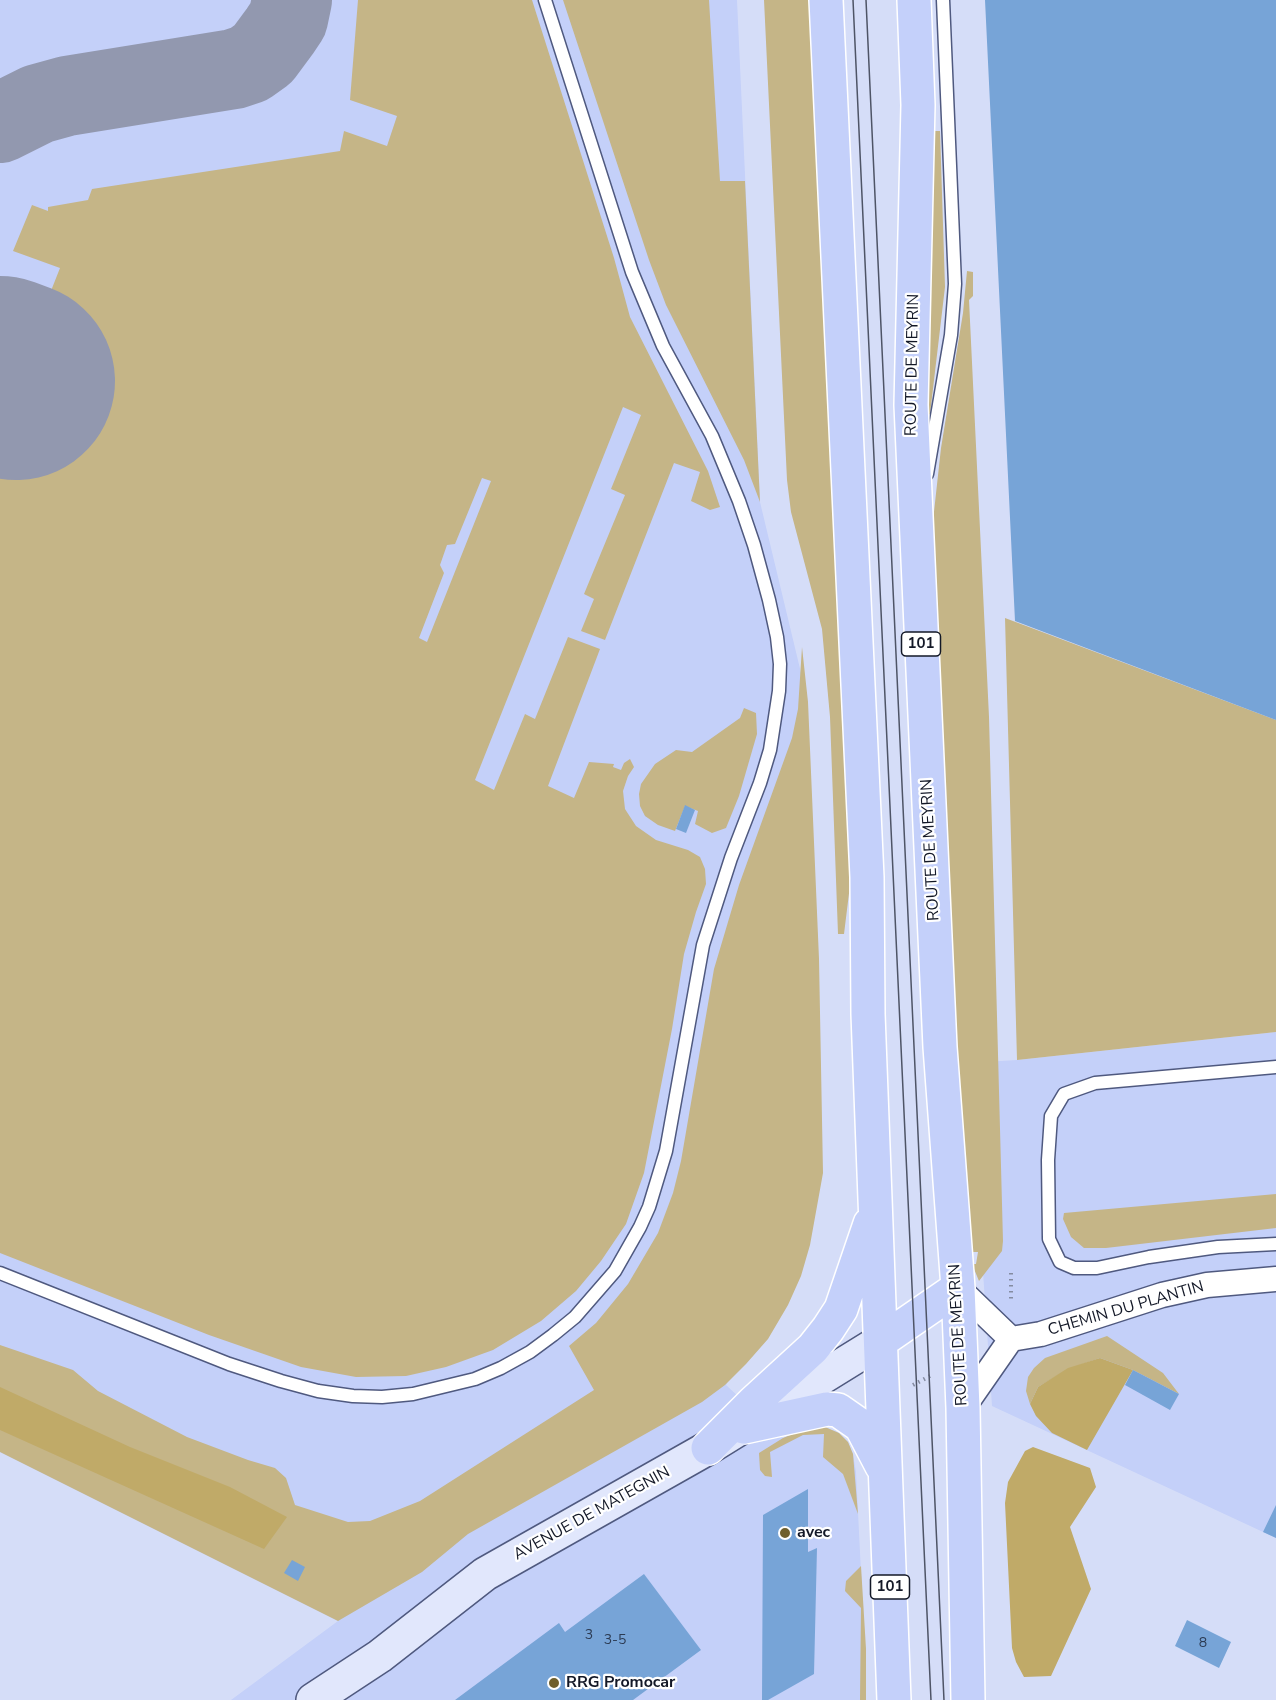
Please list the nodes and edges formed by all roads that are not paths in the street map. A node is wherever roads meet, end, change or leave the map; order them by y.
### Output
1 (545, 0) edge
2 (826, 0) edge
3 (914, 0) edge
4 (943, 0) edge
5 (916, 537) junction
6 (1276, 1067) edge
7 (876, 1208) junction
8 (1276, 1244) edge
9 (0, 1273) edge
10 (1276, 1279) edge
11 (958, 1288) junction
12 (1011, 1339) junction
13 (881, 1341) junction
14 (963, 1407) junction
15 (744, 1427) junction
16 (708, 1448) junction
17 (886, 1474) junction
18 (313, 1700) edge
19 (894, 1700) edge
20 (968, 1700) edge

1 - 9 lane
2 - 7 main road, 101
3 - 5 main road, ROUTE DE MEYRIN / 101
4 - 5 lane
5 - 11 main road, ROUTE DE MEYRIN / 101
6 - 8 lane
7 - 13 main road, 101
7 - 16 main road
10 - 12 street, CHEMIN DU PLANTIN
11 - 12 street
11 - 13 main road
11 - 14 main road, ROUTE DE MEYRIN / 101
12 - 14 street
13 - 15 main road, AVENUE DE MATEGNIN
13 - 17 main road, 101
14 - 20 main road, ROUTE DE MEYRIN / 101
15 - 16 main road, AVENUE DE MATEGNIN
15 - 17 main road
16 - 18 main road, AVENUE DE MATEGNIN
17 - 19 main road, 101

